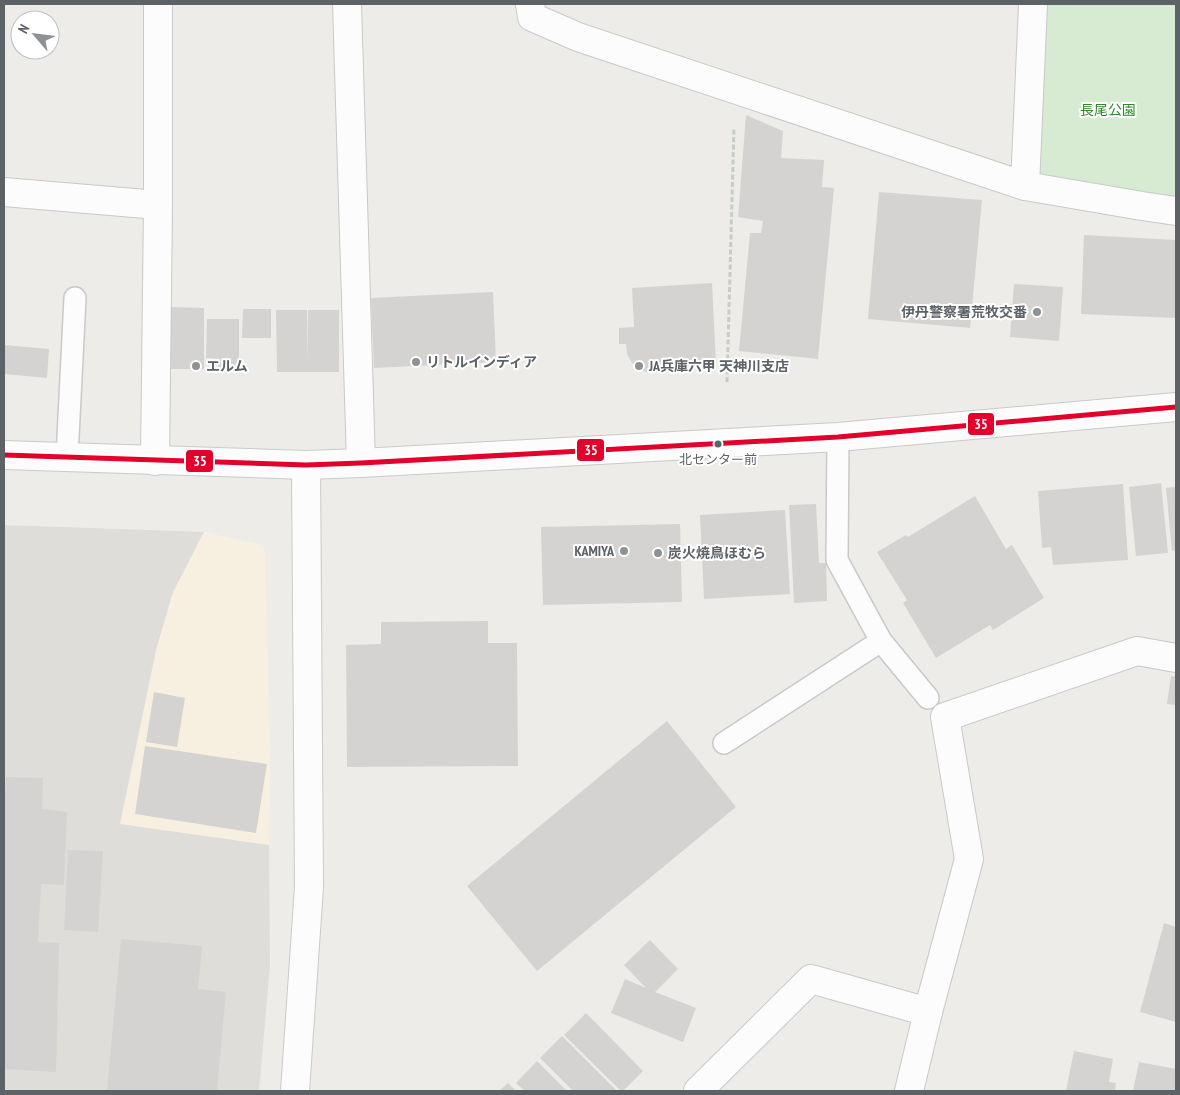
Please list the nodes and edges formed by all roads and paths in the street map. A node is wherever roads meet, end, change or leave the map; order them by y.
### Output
1 (158, 4) edge
2 (347, 4) edge
3 (530, 4) edge
4 (1033, 4) edge
5 (735, 89) junction
6 (1025, 186) junction
7 (4, 192) edge
8 (158, 205) junction
9 (1176, 211) edge
10 (75, 298) dead end
11 (727, 382) dead end
12 (1176, 406) edge
13 (838, 437) junction
14 (4, 455) edge
15 (67, 457) junction
16 (156, 461) junction
17 (361, 463) junction
18 (306, 465) junction
19 (881, 641) junction
20 (1176, 658) edge
21 (928, 698) dead end
22 (724, 743) dead end
23 (928, 1012) junction
24 (296, 1091) edge
25 (698, 1091) edge
26 (909, 1091) edge

1 - 8 street
2 - 17 street
3 - 5 street
4 - 6 street
5 - 6 street
5 - 11 path
6 - 9 street
7 - 8 street
8 - 16 street
10 - 15 lane
12 - 13 street
13 - 17 street
13 - 19 lane
14 - 15 street
15 - 16 street
16 - 18 street
17 - 18 street
18 - 24 street
19 - 21 lane
19 - 22 lane
20 - 23 street
23 - 25 street
23 - 26 street

